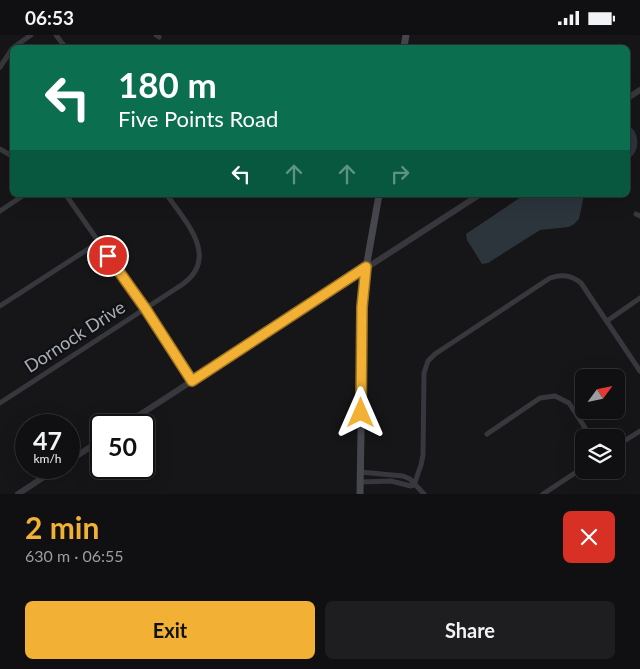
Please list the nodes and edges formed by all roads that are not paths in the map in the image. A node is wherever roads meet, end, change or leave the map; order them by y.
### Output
1 (31, 35) edge
2 (17, 45) edge
3 (10, 52) edge
4 (0, 67) edge
5 (21, 197) edge
6 (67, 197) edge
7 (168, 197) edge
8 (379, 197) edge
9 (476, 197) edge
10 (0, 211) edge
11 (99, 242) junction
12 (366, 267) junction
13 (640, 298) edge
14 (0, 306) edge
15 (145, 308) junction
16 (607, 321) junction
17 (640, 371) edge
18 (192, 381) junction
19 (0, 403) edge
20 (141, 414) edge
21 (586, 429) edge
22 (640, 431) edge
23 (487, 434) dead end
24 (625, 441) edge
25 (360, 473) junction
26 (575, 473) edge
27 (40, 479) edge
28 (360, 482) junction
29 (412, 485) junction
30 (18, 494) edge
31 (360, 494) edge
32 (424, 494) edge
33 (542, 494) edge

1 - 2 street
3 - 4 street
5 - 10 street
6 - 11 street
7 - 15 street, Dornock Drive
8 - 12 main road
9 - 12 street
11 - 14 street
11 - 15 street
12 - 18 street
12 - 25 main road
13 - 16 street
15 - 18 street
15 - 19 street, Dornock Drive
16 - 17 street
16 - 29 street
18 - 20 street
21 - 23 street
22 - 24 street
25 - 28 main road
25 - 29 street
26 - 33 street
27 - 30 street
28 - 29 street
28 - 31 main road
29 - 32 street

